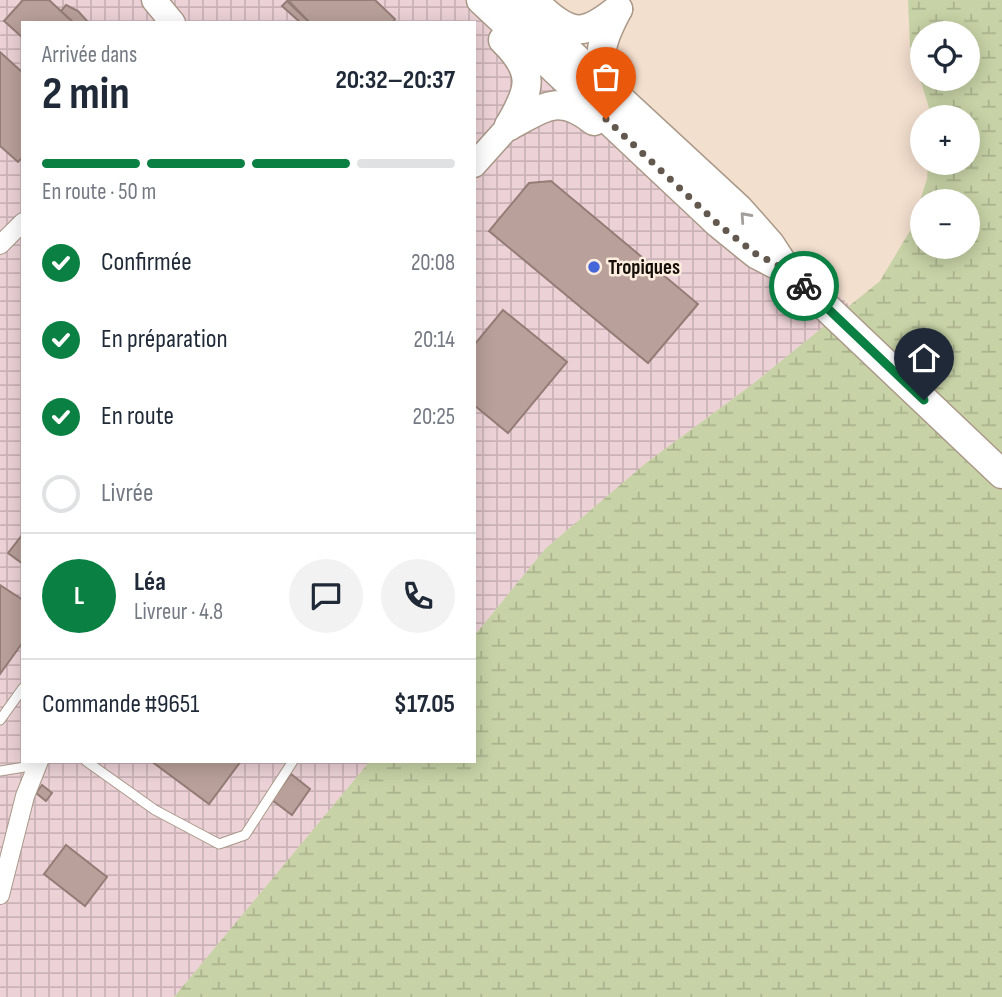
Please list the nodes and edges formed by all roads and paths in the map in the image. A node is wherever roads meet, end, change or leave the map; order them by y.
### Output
1 (154, 0) edge
2 (462, 0) edge
3 (481, 0) edge
4 (513, 0) edge
5 (531, 0) edge
6 (622, 5) edge
7 (171, 21) edge
8 (509, 126) junction
9 (646, 141) junction
10 (476, 163) edge
11 (21, 224) edge
12 (0, 245) edge
13 (1002, 474) edge
14 (21, 691) edge
15 (0, 720) edge
16 (38, 763) edge
17 (89, 763) edge
18 (292, 763) edge
19 (0, 771) edge
20 (0, 895) edge

1 - 7 street
2 - 8 main road
3 - 9 main road
4 - 9 main road
5 - 6 main road
6 - 9 main road
8 - 9 main road
8 - 10 street
9 - 13 main road
11 - 12 street
14 - 15 lane
16 - 19 lane
16 - 20 street
17 - 18 lane

